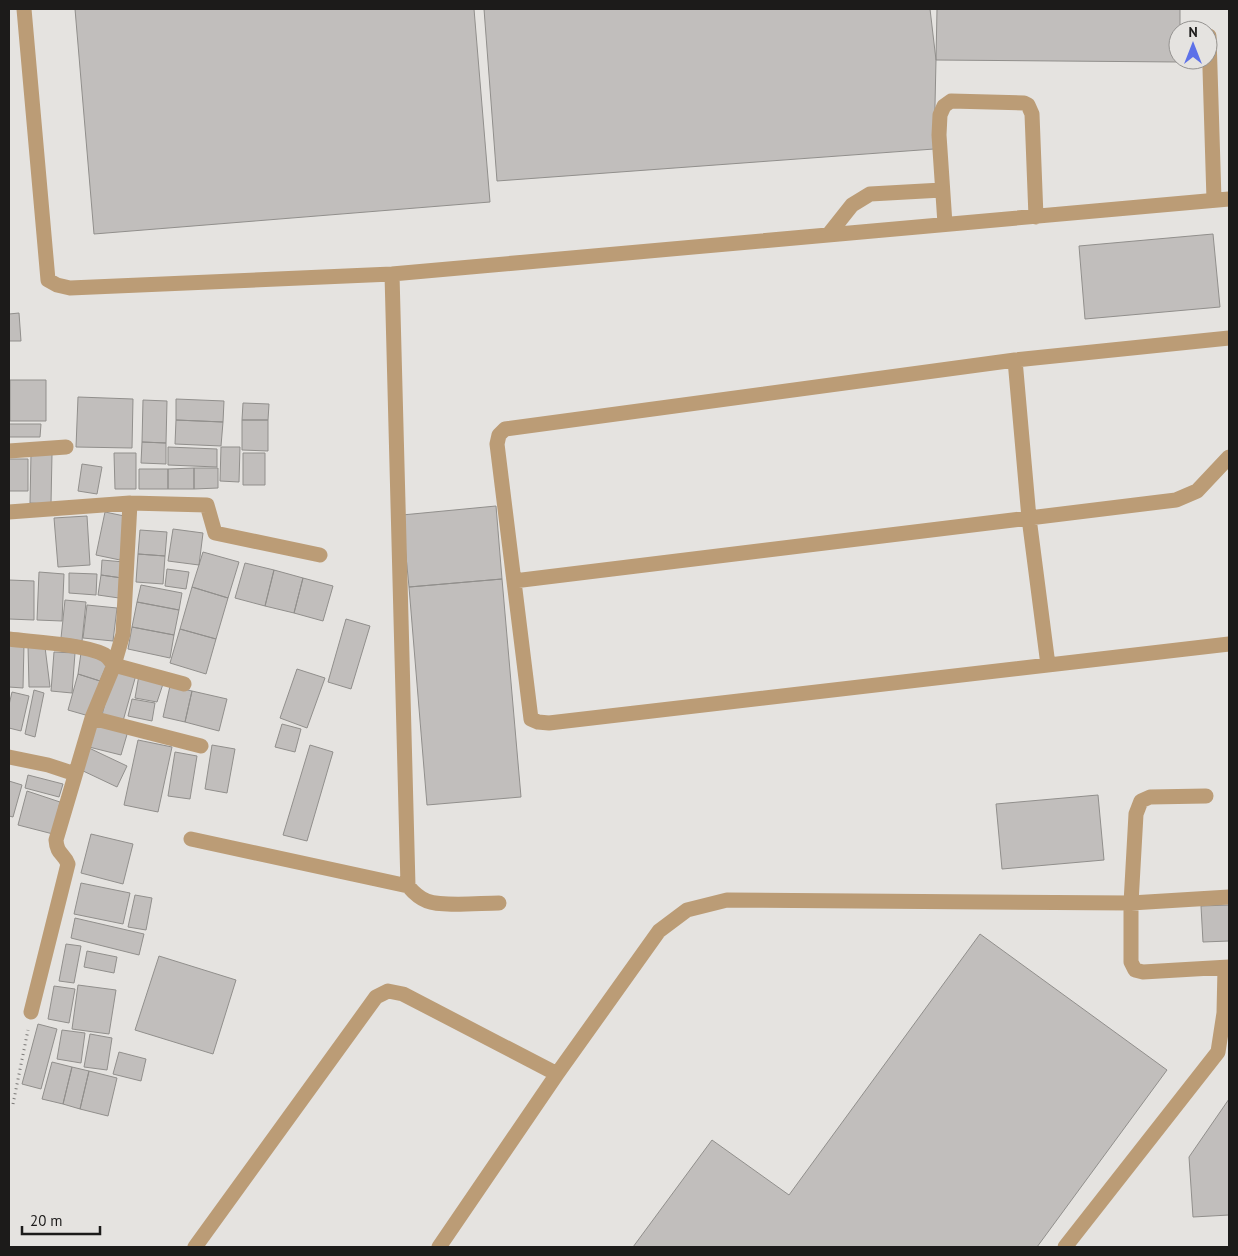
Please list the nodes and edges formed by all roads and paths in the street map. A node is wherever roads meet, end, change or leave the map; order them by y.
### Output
1 (24, 9) edge
2 (1212, 70) edge
3 (942, 190) junction
4 (1222, 199) edge
5 (1036, 217) junction
6 (945, 224) junction
7 (829, 234) junction
8 (392, 274) junction
9 (1229, 338) edge
10 (1015, 360) junction
11 (66, 448) dead end
12 (9, 451) edge
13 (1229, 457) edge
14 (130, 503) junction
15 (9, 512) edge
16 (1029, 518) junction
17 (320, 555) dead end
18 (514, 581) junction
19 (9, 639) edge
20 (1229, 644) edge
21 (114, 665) junction
22 (1048, 665) junction
23 (184, 684) dead end
24 (92, 718) junction
25 (201, 746) dead end
26 (9, 757) edge
27 (75, 774) junction
28 (1206, 796) dead end
29 (192, 839) dead end
30 (408, 886) junction
31 (1229, 896) edge
32 (499, 902) dead end
33 (1131, 903) junction
34 (1227, 968) edge
35 (31, 1012) joint
36 (558, 1074) junction
37 (12, 1104) dead end
38 (195, 1247) edge
39 (439, 1247) edge
40 (1065, 1247) edge

1 - 8 street
2 - 4 street
3 - 5 street
3 - 6 street
3 - 7 street
4 - 5 street
5 - 6 street
6 - 7 street
7 - 8 street
8 - 30 street
9 - 10 street
10 - 16 street
10 - 18 street
11 - 12 street
13 - 16 street
14 - 15 street
14 - 17 street
14 - 21 street
16 - 18 street
16 - 22 street
18 - 22 street
19 - 21 street
20 - 22 street
21 - 23 street
21 - 24 street
24 - 25 street
24 - 27 street
26 - 27 street
27 - 35 street
28 - 33 street
29 - 30 street
30 - 32 street
31 - 33 street
33 - 34 street
33 - 36 street
34 - 40 street
35 - 37 path
36 - 38 street
36 - 39 street

